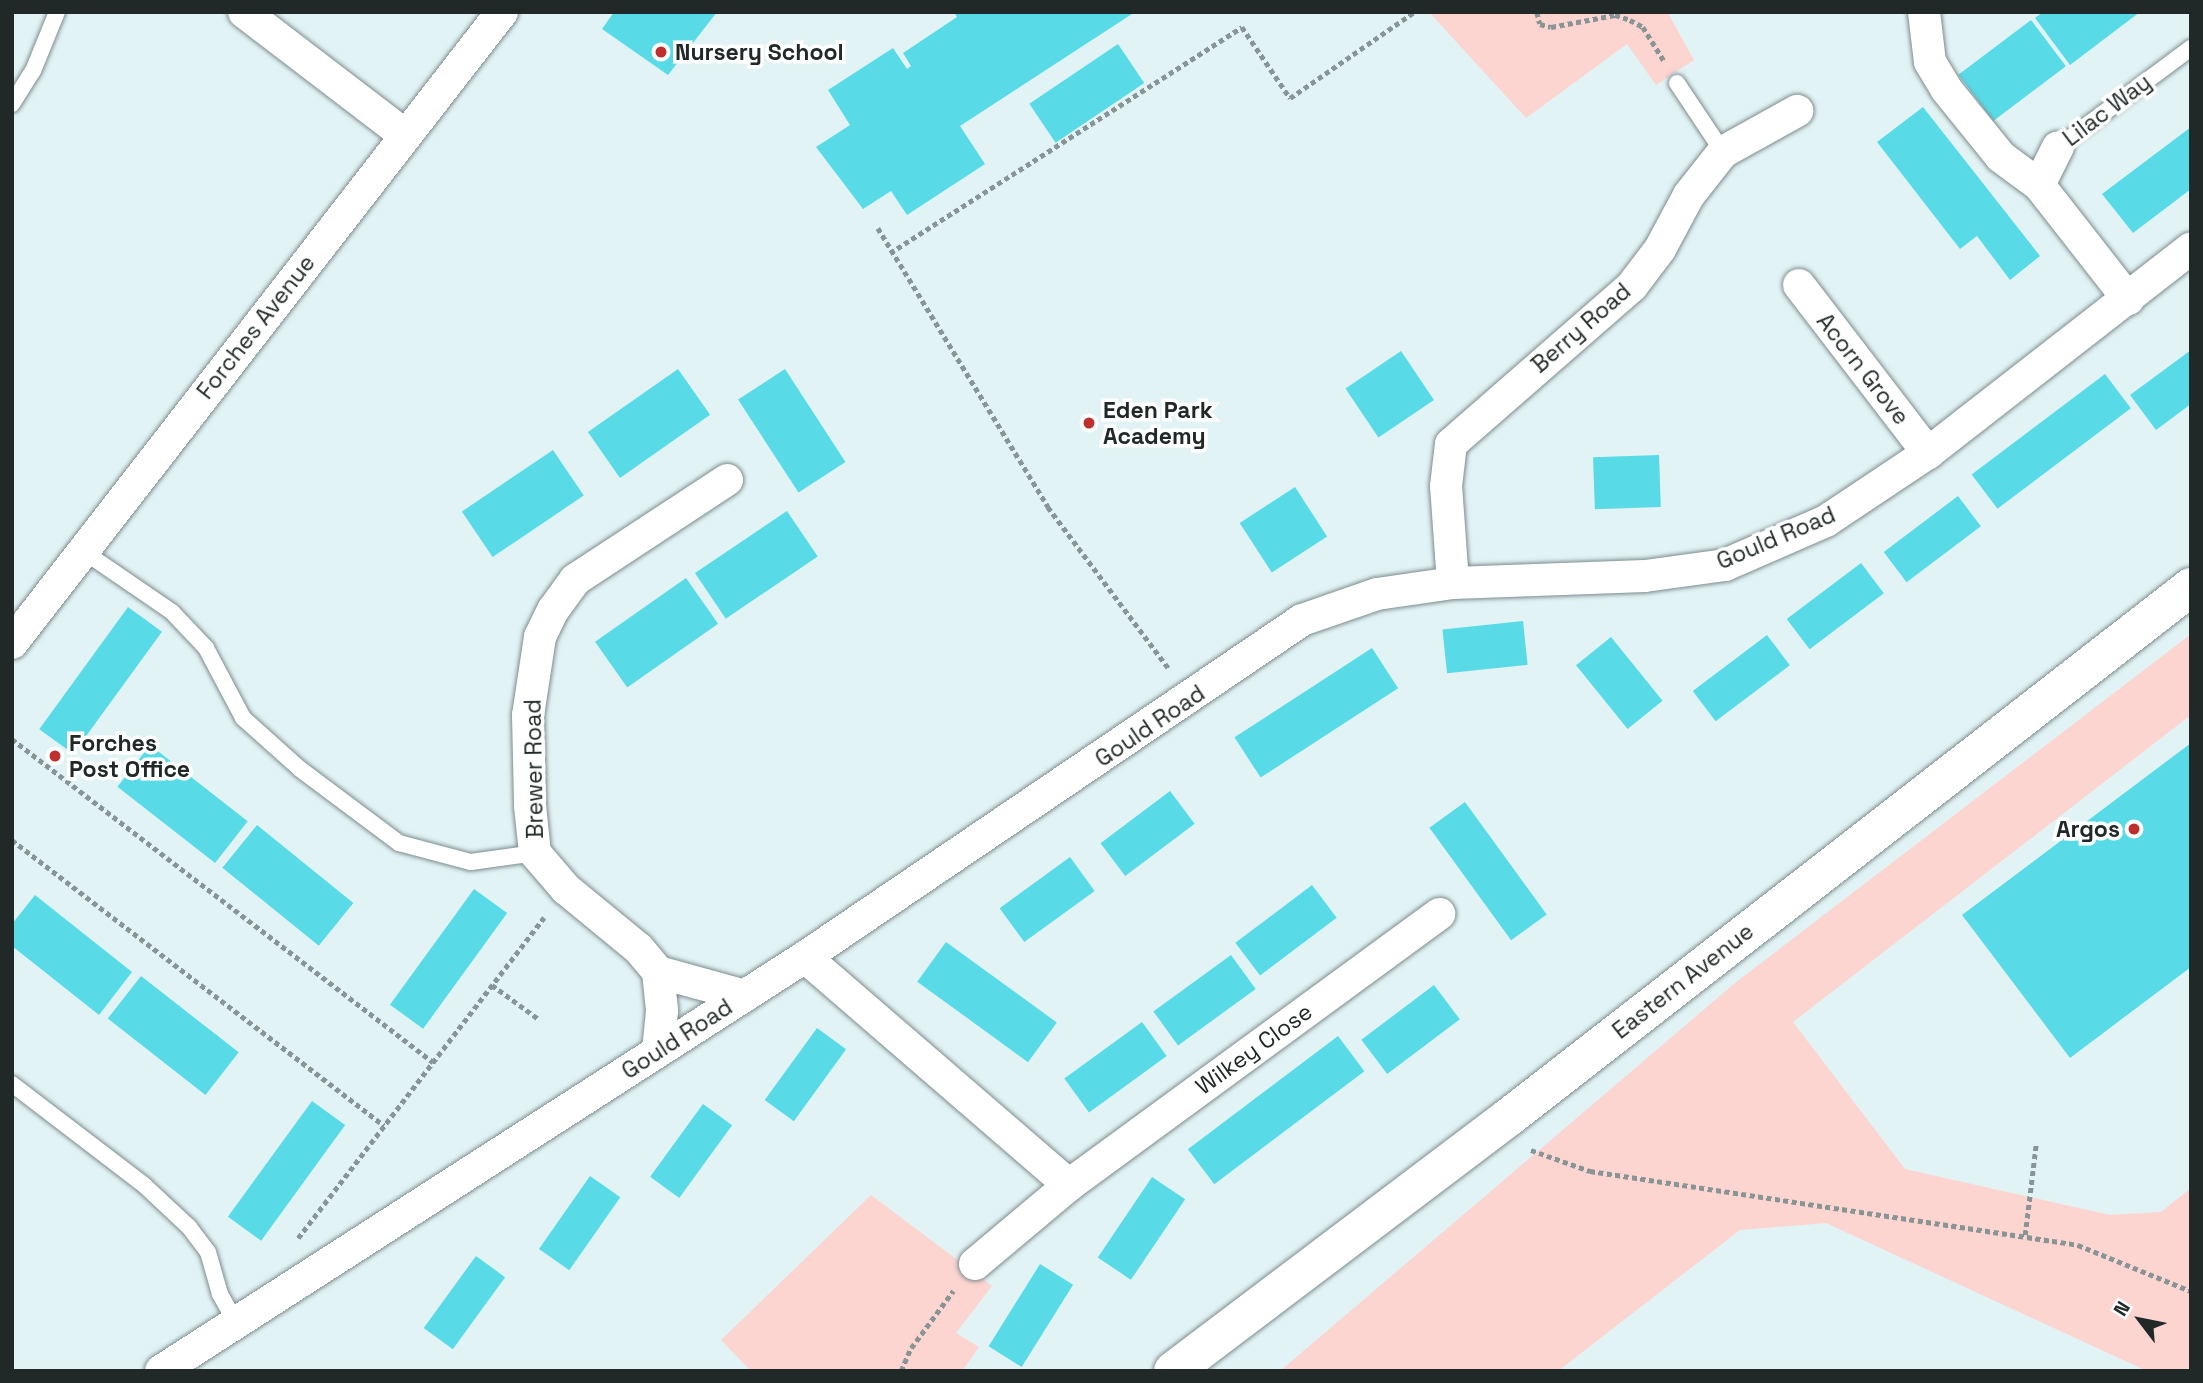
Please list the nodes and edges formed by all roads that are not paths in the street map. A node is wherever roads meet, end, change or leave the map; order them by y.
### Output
1 (57, 12) edge
2 (244, 12) edge
3 (502, 12) edge
4 (1924, 12) edge
5 (2191, 48) edge
6 (1677, 83) road end
7 (12, 104) edge
8 (1797, 111) dead end
9 (405, 135) junction
10 (2058, 147) joint
11 (1723, 152) junction
12 (2039, 185) junction
13 (2191, 248) edge
14 (1799, 285) dead end
15 (2128, 299) junction
16 (1928, 453) junction
17 (727, 480) dead end
18 (83, 551) junction
19 (1452, 583) junction
20 (2191, 587) edge
21 (12, 643) edge
22 (535, 853) junction
23 (1439, 914) dead end
24 (805, 957) junction
25 (658, 972) junction
26 (745, 996) junction
27 (659, 1051) junction
28 (12, 1084) edge
29 (1069, 1185) junction
30 (975, 1264) road end
31 (238, 1326) junction
32 (161, 1371) edge
33 (1172, 1371) edge

1 - 7 lane
2 - 9 street
3 - 9 street, Forches Avenue
4 - 12 street
5 - 10 lane, Lilac Way
6 - 11 lane
8 - 11 street, Berry Road
9 - 18 street, Forches Avenue
10 - 12 street, Lilac Way
11 - 19 street, Berry Road
12 - 15 street
13 - 15 street, Gould Road
14 - 16 street, Acorn Grove
15 - 16 street, Gould Road
16 - 19 street, Gould Road
17 - 22 street, Brewer Road
18 - 21 street, Forches Avenue
18 - 22 lane
19 - 24 street, Gould Road
20 - 33 main road, Eastern Avenue
22 - 25 street, Brewer Road
23 - 29 street, Wilkey Close
24 - 26 street, Gould Road
24 - 29 street
25 - 26 street
25 - 27 street
26 - 27 street, Gould Road
27 - 31 street, Gould Road
28 - 31 lane
29 - 30 street, Wilkey Close
31 - 32 street, Gould Road

